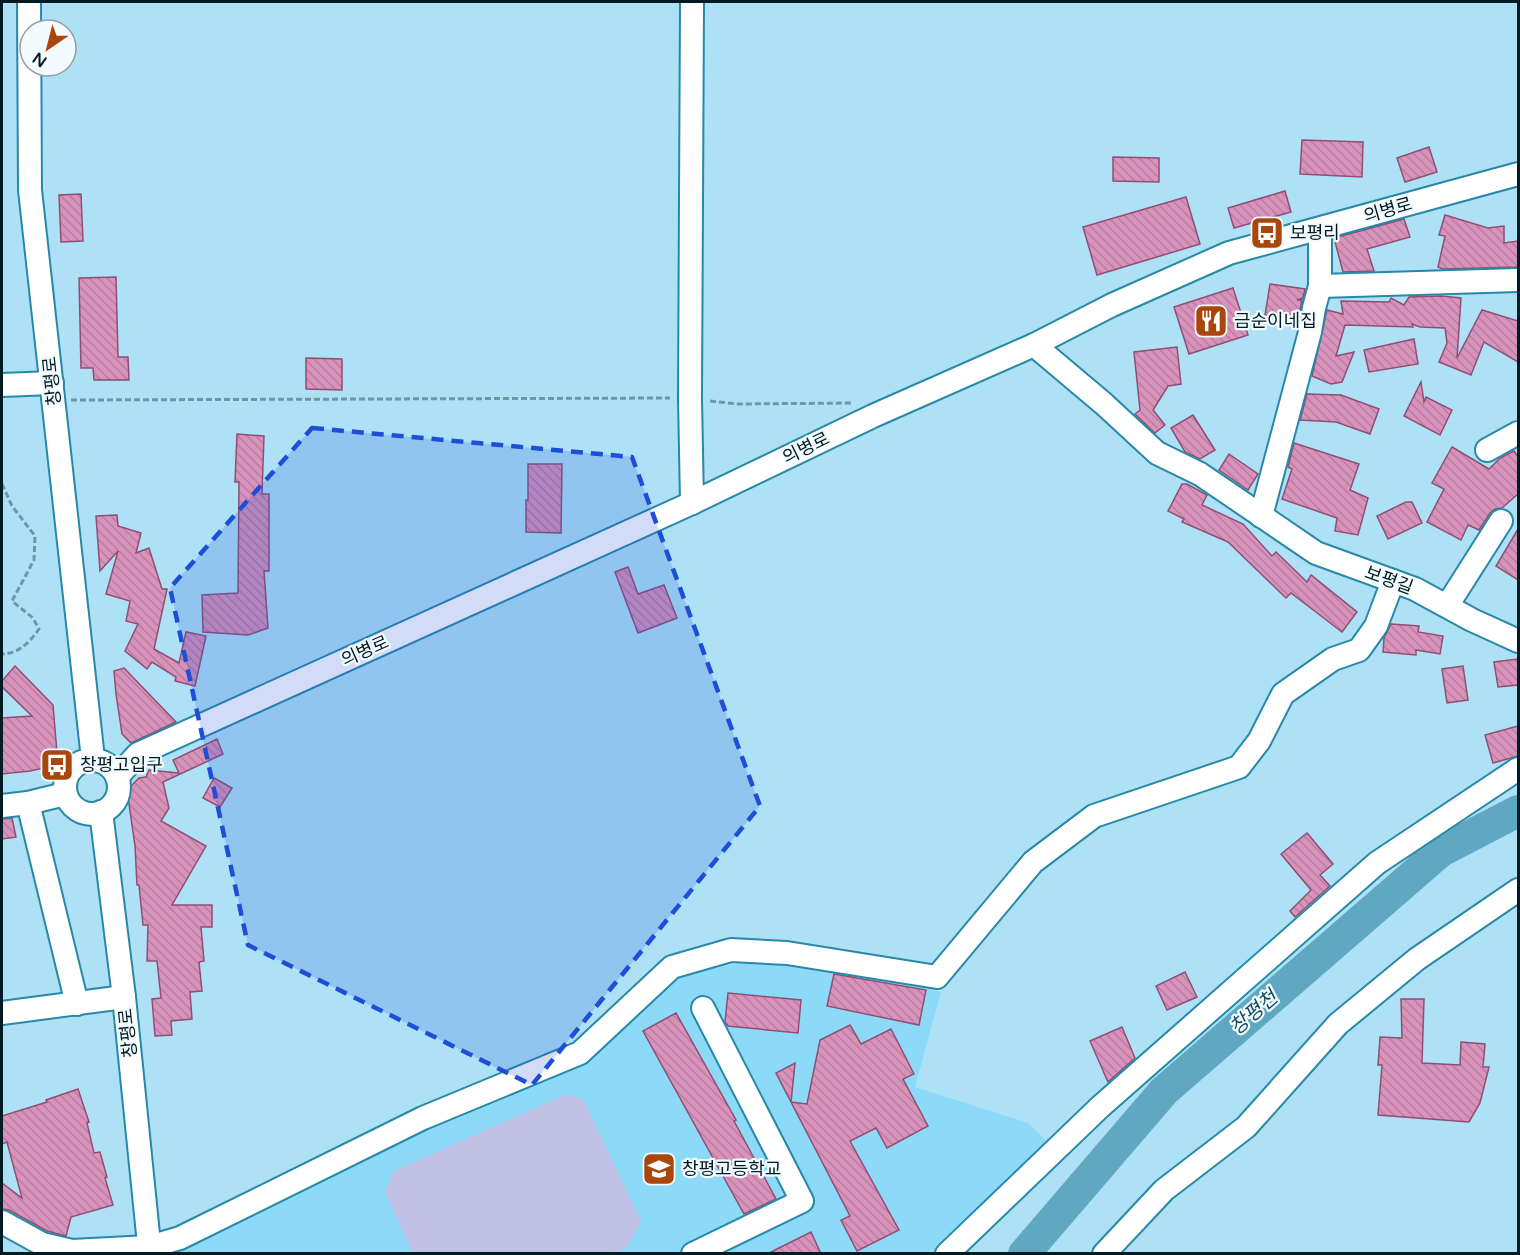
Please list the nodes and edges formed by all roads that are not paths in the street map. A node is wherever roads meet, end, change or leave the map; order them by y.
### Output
1 (28, 2) edge
2 (692, 2) edge
3 (1518, 174) edge
4 (1320, 229) junction
5 (1518, 280) edge
6 (1320, 286) junction
7 (1034, 345) junction
8 (2, 386) edge
9 (53, 391) junction
10 (1518, 433) edge
11 (1487, 450) dead end
12 (692, 503) junction
13 (1261, 516) junction
14 (1501, 521) dead end
15 (1393, 581) junction
16 (1447, 606) junction
17 (1518, 641) edge
18 (93, 759) junction
19 (1518, 769) edge
20 (117, 777) junction
21 (65, 794) junction
22 (28, 803) junction
23 (2, 806) edge
24 (101, 812) junction
25 (1518, 890) edge
26 (124, 997) junction
27 (77, 1004) junction
28 (703, 1008) dead end
29 (2, 1013) edge
30 (2, 1222) edge
31 (42, 1249) edge
32 (149, 1250) edge
33 (693, 1254) edge
34 (947, 1254) edge
35 (1104, 1254) edge

1 - 9 street, 창평로
2 - 12 street
3 - 4 street, 의병로
4 - 6 street
4 - 7 street, 의병로
5 - 6 street
6 - 13 street
7 - 12 street, 의병로
7 - 13 street, 보평길
8 - 9 street
9 - 18 street, 창평로
10 - 11 street
12 - 20 street, 의병로
13 - 15 street, 보평길
14 - 16 street
15 - 16 street, 보평길
15 - 32 street
16 - 17 street, 보평길
18 - 20 street
18 - 21 street
19 - 34 street
20 - 24 street
21 - 22 street
21 - 24 street
22 - 23 street
22 - 27 street
24 - 26 street, 창평로
25 - 35 street
26 - 27 street
26 - 32 street, 창평로
27 - 29 street
28 - 33 street
30 - 31 street
31 - 32 street

